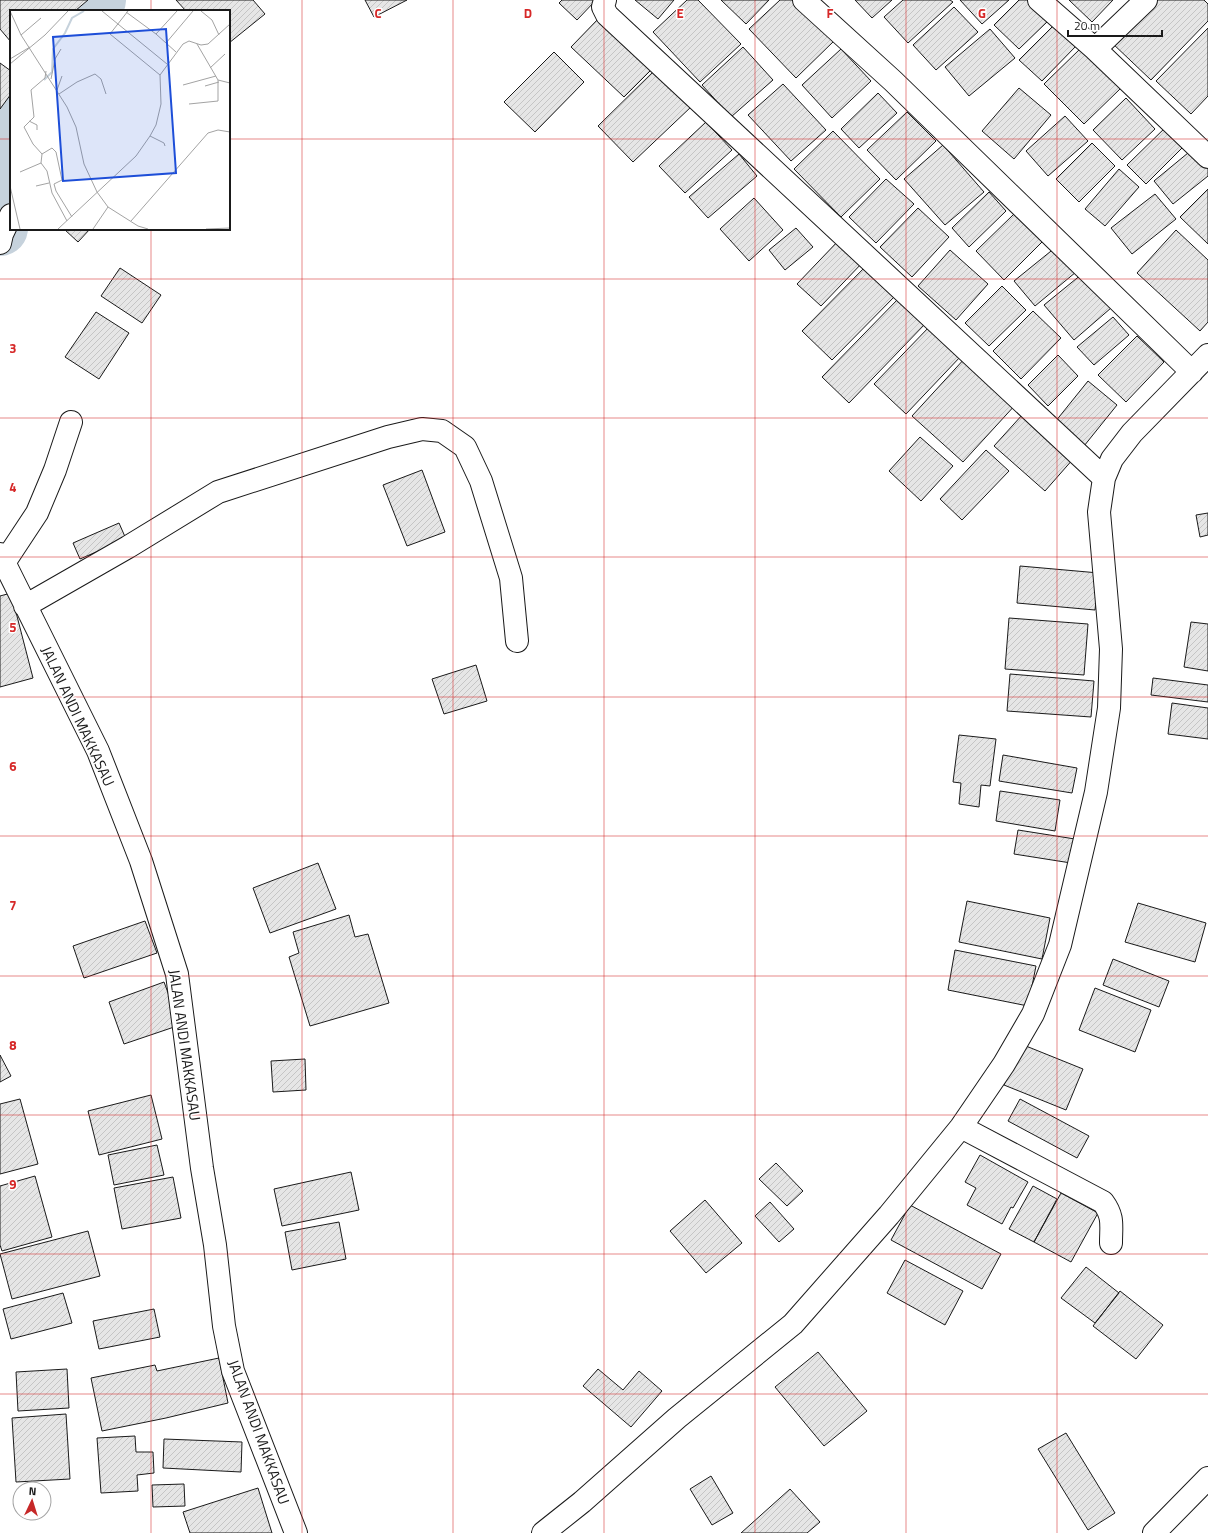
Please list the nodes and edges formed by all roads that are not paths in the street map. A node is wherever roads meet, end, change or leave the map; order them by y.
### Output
1 (604, 0) edge
2 (804, 0) edge
3 (1039, 0) edge
4 (1146, 0) edge
5 (1095, 49) junction
6 (1204, 146) edge
7 (10, 217) edge
8 (0, 243) edge
9 (1208, 355) edge
10 (1192, 372) junction
11 (70, 422) dead end
12 (1104, 478) junction
13 (2, 559) edge
14 (25, 606) junction
15 (517, 641) dead end
16 (961, 1127) junction
17 (1111, 1243) dead end
18 (1208, 1478) edge
19 (296, 1533) edge
20 (543, 1533) edge
21 (1154, 1533) edge

1 - 12 street
2 - 10 street
3 - 5 street
4 - 5 street
5 - 6 street
7 - 8 street
9 - 10 street
10 - 12 street
11 - 13 street
12 - 16 street
13 - 14 street, JALAN ANDI MAKKASAU
14 - 15 street
14 - 19 street, JALAN ANDI MAKKASAU
16 - 17 street
16 - 20 street
18 - 21 street

